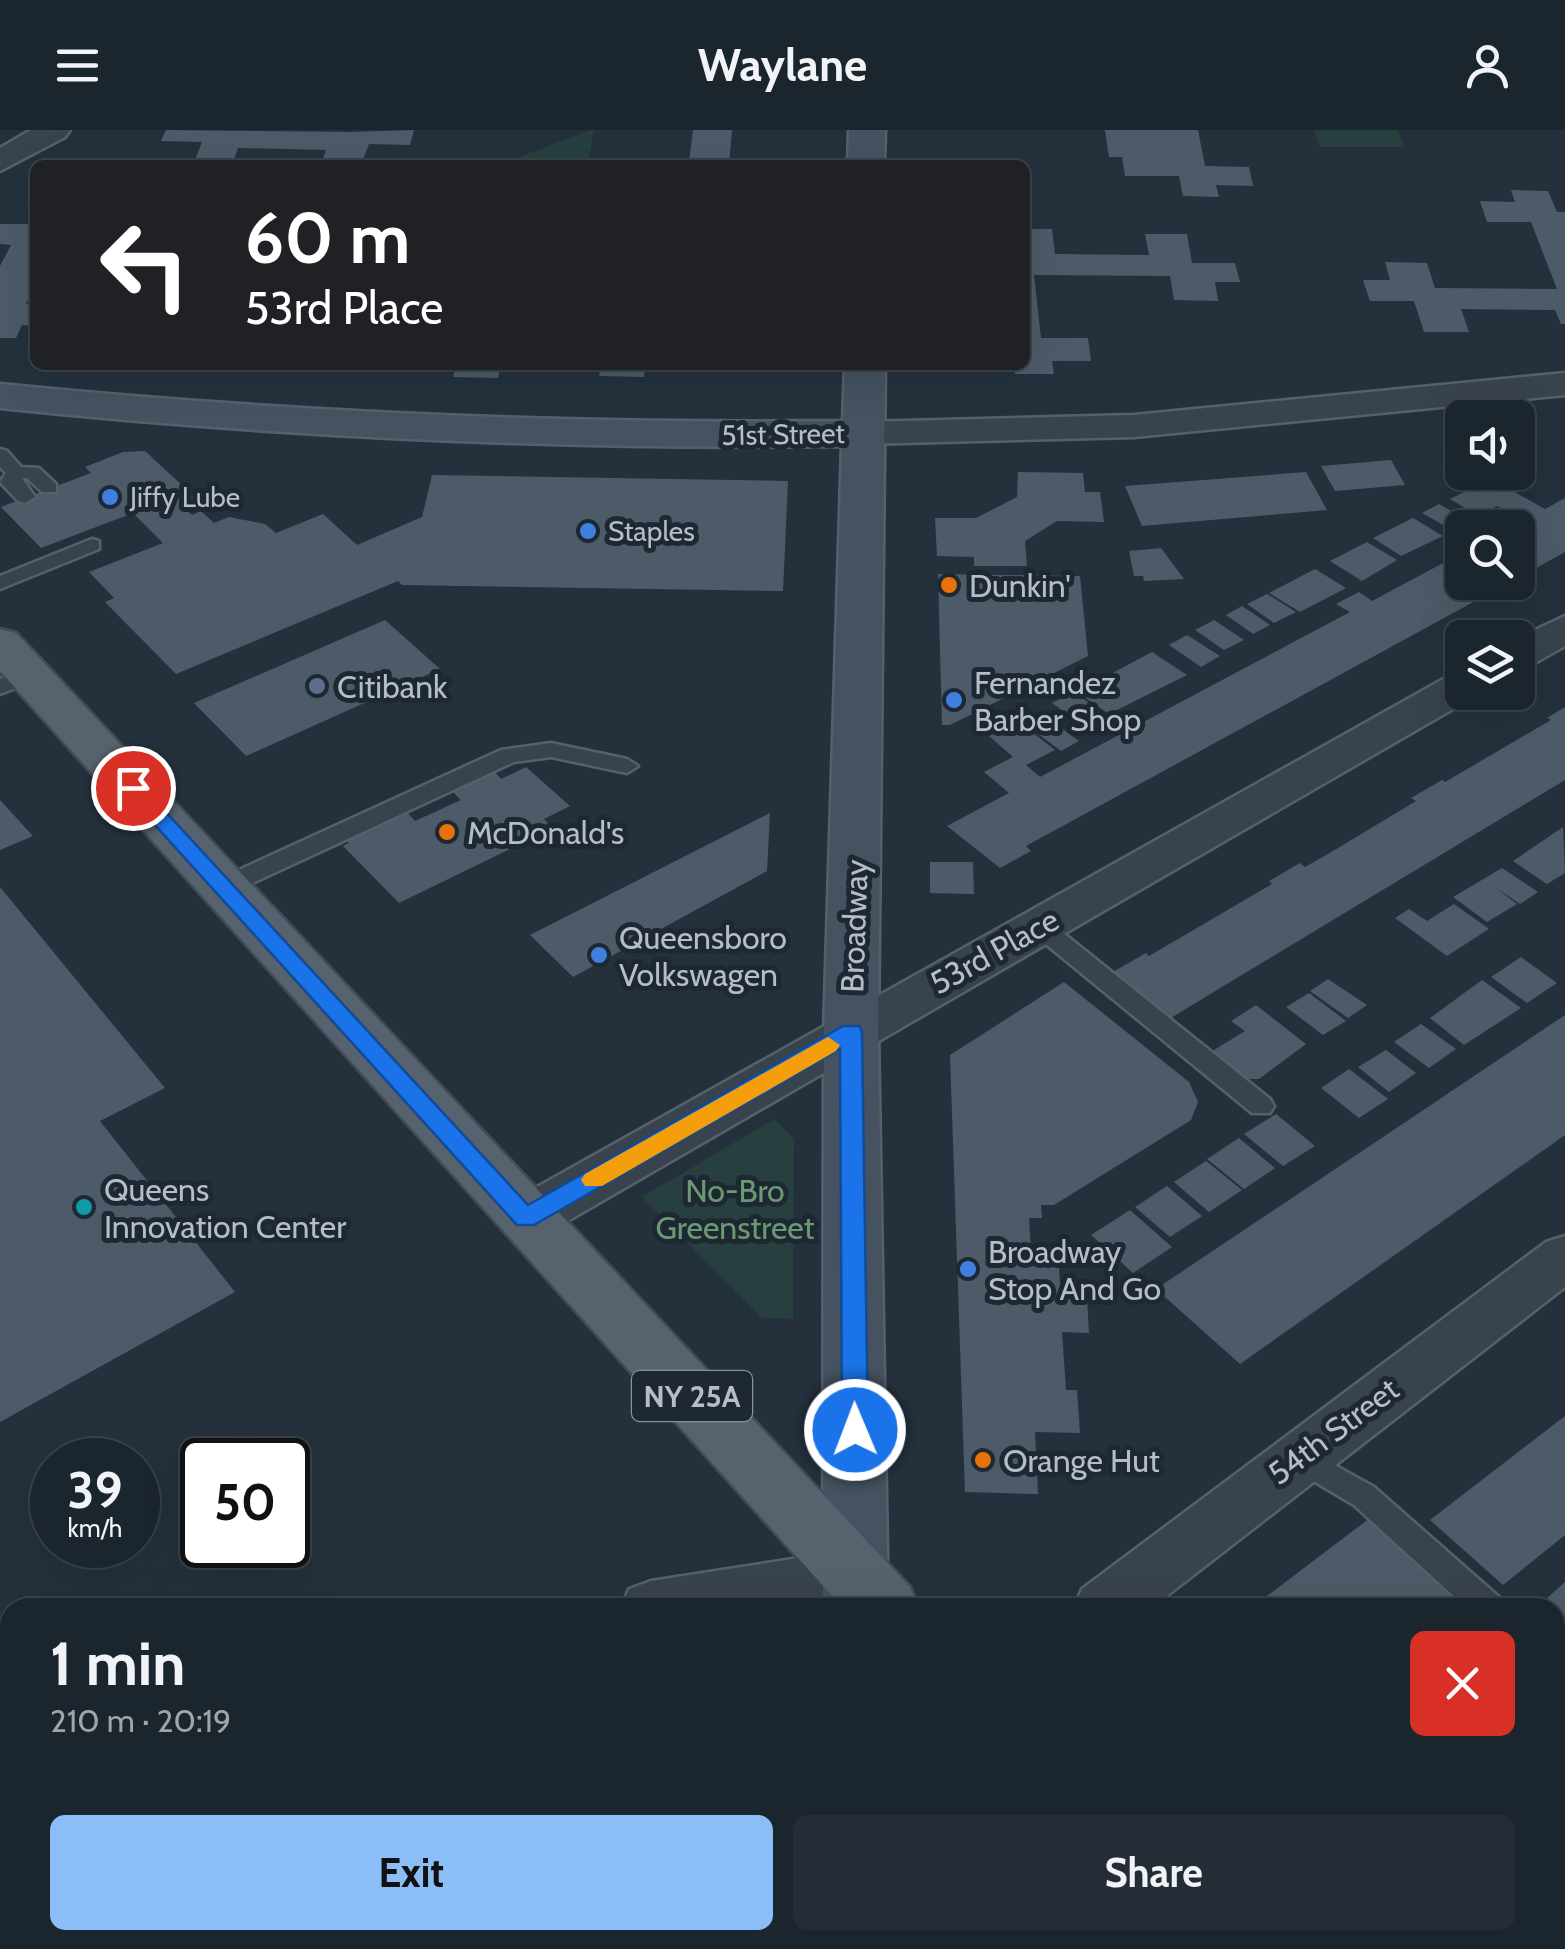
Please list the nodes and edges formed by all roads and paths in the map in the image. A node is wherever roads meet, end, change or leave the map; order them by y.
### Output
1 (20, 130) edge
2 (54, 130) edge
3 (866, 130) edge
4 (0, 139) edge
5 (0, 160) edge
6 (866, 160) edge
7 (865, 370) edge
8 (1565, 384) edge
9 (0, 396) edge
10 (865, 433) junction
11 (0, 455) edge
12 (16, 473) junction
13 (48, 488) dead end
14 (25, 497) dead end
15 (67, 538) dead end
16 (0, 583) edge
17 (1565, 628) edge
18 (1535, 645) edge
19 (10, 668) edge
20 (1445, 696) edge
21 (628, 766) dead end
22 (225, 886) junction
23 (1039, 926) junction
24 (851, 1032) junction
25 (1261, 1106) dead end
26 (526, 1218) junction
27 (1565, 1257) edge
28 (1298, 1457) junction
29 (867, 1597) edge
30 (1117, 1598) edge
31 (1478, 1598) edge

1 - 4 street
2 - 5 street
3 - 6 main road
7 - 10 main road, Broadway
8 - 10 street, 51st Street
9 - 10 main road, 51st Street
10 - 24 main road, Broadway
11 - 12 lane
12 - 13 lane
12 - 14 lane
15 - 16 lane
17 - 18 street
19 - 22 main road, NY 25A
20 - 23 street, 53rd Place
21 - 22 lane
22 - 26 main road, NY 25A
23 - 24 street, 53rd Place
23 - 25 lane
24 - 26 street, 53rd Place
24 - 29 main road, Broadway
26 - 29 main road, NY 25A
27 - 28 street, 54th Street
28 - 30 street, 54th Street
28 - 31 lane

